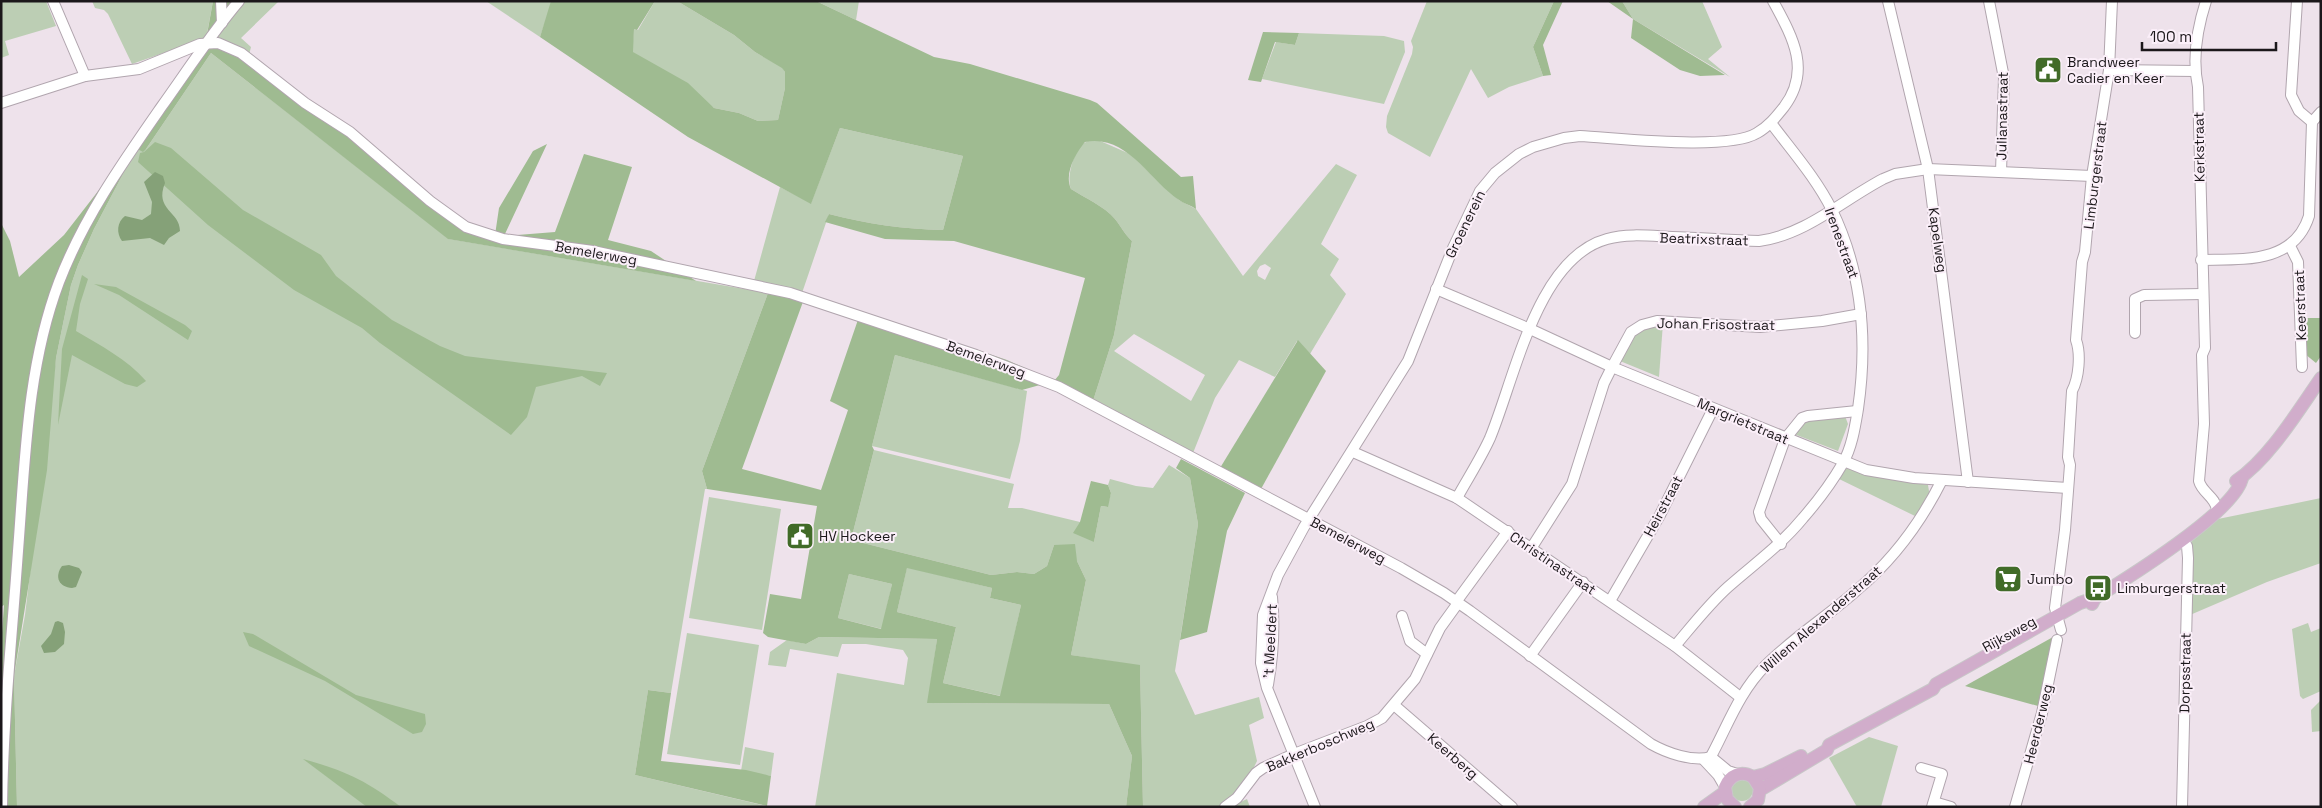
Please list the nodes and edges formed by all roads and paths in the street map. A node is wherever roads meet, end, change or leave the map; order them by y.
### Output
1 (53, 1) edge
2 (221, 1) edge
3 (1773, 1) edge
4 (1888, 1) edge
5 (1988, 1) edge
6 (2112, 1) edge
7 (2206, 1) edge
8 (2297, 1) edge
9 (238, 3) edge
10 (222, 23) junction
11 (206, 42) junction
12 (2109, 70) junction
13 (2195, 71) junction
14 (85, 76) junction
15 (1, 103) edge
16 (2321, 112) edge
17 (2312, 122) junction
18 (1771, 123) junction
19 (1928, 169) junction
20 (2001, 172) junction
21 (2092, 176) junction
22 (1832, 210) junction
23 (2290, 246) junction
24 (2201, 260) junction
25 (1436, 289) junction
26 (2203, 294) junction
27 (1861, 314) junction
28 (1530, 328) junction
29 (2136, 333) dead end
30 (1612, 367) junction
31 (2302, 367) dead end
32 (2321, 378) edge
33 (1713, 409) junction
34 (1857, 411) junction
35 (1785, 439) junction
36 (1353, 452) junction
37 (1844, 462) junction
38 (1942, 480) junction
39 (1968, 482) junction
40 (2068, 488) junction
41 (1457, 498) junction
42 (2214, 503) junction
43 (1309, 519) junction
44 (1508, 531) junction
45 (2183, 540) junction
46 (1781, 544) junction
47 (1532, 547) junction
48 (2149, 562) junction
49 (1583, 582) junction
50 (1610, 601) junction
51 (1457, 602) junction
52 (1402, 616) dead end
53 (2059, 627) junction
54 (1675, 646) junction
55 (1427, 654) junction
56 (1530, 656) junction
57 (1740, 697) junction
58 (1394, 705) junction
59 (1829, 745) junction
60 (1294, 754) junction
61 (1707, 760) junction
62 (1920, 768) dead end
63 (1737, 774) junction
64 (1753, 777) junction
65 (1725, 790) junction
66 (1760, 790) junction
67 (1933, 804) edge
68 (1731, 806) edge
69 (1753, 806) edge
70 (2, 807) edge
71 (1225, 807) edge
72 (1315, 807) edge
73 (1512, 807) edge
74 (1704, 807) edge
75 (1951, 807) edge
76 (2015, 807) edge
77 (2182, 807) edge

1 - 14 street
2 - 10 street
3 - 18 street, Groenerein
4 - 19 street, Kapelweg
5 - 20 street, Julianastraat
6 - 12 street, Limburgerstraat
7 - 13 street, Kerkstraat
8 - 17 street
9 - 10 street
10 - 11 street
11 - 14 street
11 - 43 street, Bemelerweg
11 - 70 street
12 - 13 street
12 - 21 street, Limburgerstraat
13 - 24 street, Kerkstraat
14 - 15 street
16 - 17 street
17 - 23 street
18 - 22 street, Irenestraat
18 - 25 street, Groenerein
19 - 20 street, Beatrixstraat
19 - 22 street, Beatrixstraat
19 - 39 street, Kapelweg
20 - 21 street, Beatrixstraat
21 - 40 street, Limburgerstraat
22 - 27 street, Irenestraat
22 - 28 street, Beatrixstraat
23 - 24 street
23 - 31 street, Keerstraat
24 - 26 street, Kerkstraat
25 - 28 street, Margrietstraat
25 - 36 street, Groenerein
26 - 29 street
26 - 42 street, Kerkstraat
27 - 30 street, Johan Frisostraat
27 - 34 street, Irenestraat
28 - 30 street, Margrietstraat
28 - 41 street, Beatrixstraat
30 - 33 street, Margrietstraat
30 - 47 street, Johan Frisostraat
32 - 42 main road, Rijksweg
33 - 35 street, Margrietstraat
33 - 50 street, Heirstraat
34 - 35 street
34 - 37 street, Irenestraat
35 - 37 street, Margrietstraat
35 - 46 street
36 - 41 street, Christinastraat
36 - 43 street, Groenerein
37 - 38 street, Margrietstraat
37 - 46 street, Irenestraat
38 - 39 street, Margrietstraat
38 - 57 street, Willem Alexanderstraat
39 - 40 street, Margrietstraat
40 - 53 street, Limburgerstraat
41 - 44 street, Christinastraat
42 - 45 main road, Rijksweg
42 - 48 main road, Rijksweg
43 - 51 street, Bemelerweg
43 - 60 street, 't Meeldert
44 - 47 street, Christinastraat
44 - 51 street
45 - 48 main road, Rijksweg
45 - 77 street, Dorpsstraat
46 - 54 street, Irenestraat
47 - 49 street, Christinastraat
48 - 53 main road, Rijksweg
49 - 50 street, Christinastraat
49 - 56 street
50 - 54 street, Christinastraat
51 - 55 street, Bakkerboschweg
51 - 56 street, Bemelerweg
52 - 55 street
53 - 59 main road, Rijksweg
53 - 76 street, Heerderweg
54 - 57 street, Christinastraat
55 - 58 street, Bakkerboschweg
56 - 61 street, Bemelerweg
57 - 61 street, Willem Alexanderstraat
58 - 60 street, Bakkerboschweg
58 - 73 street, Keerberg
59 - 64 main road, Rijksweg
59 - 66 main road, Rijksweg
60 - 71 street, Bakkerboschweg
60 - 72 street
61 - 63 street, Bemelerweg
61 - 65 street
62 - 67 street
63 - 64 main road
63 - 65 main road
64 - 66 main road
65 - 68 main road
65 - 74 main road
66 - 69 main road
67 - 75 street

